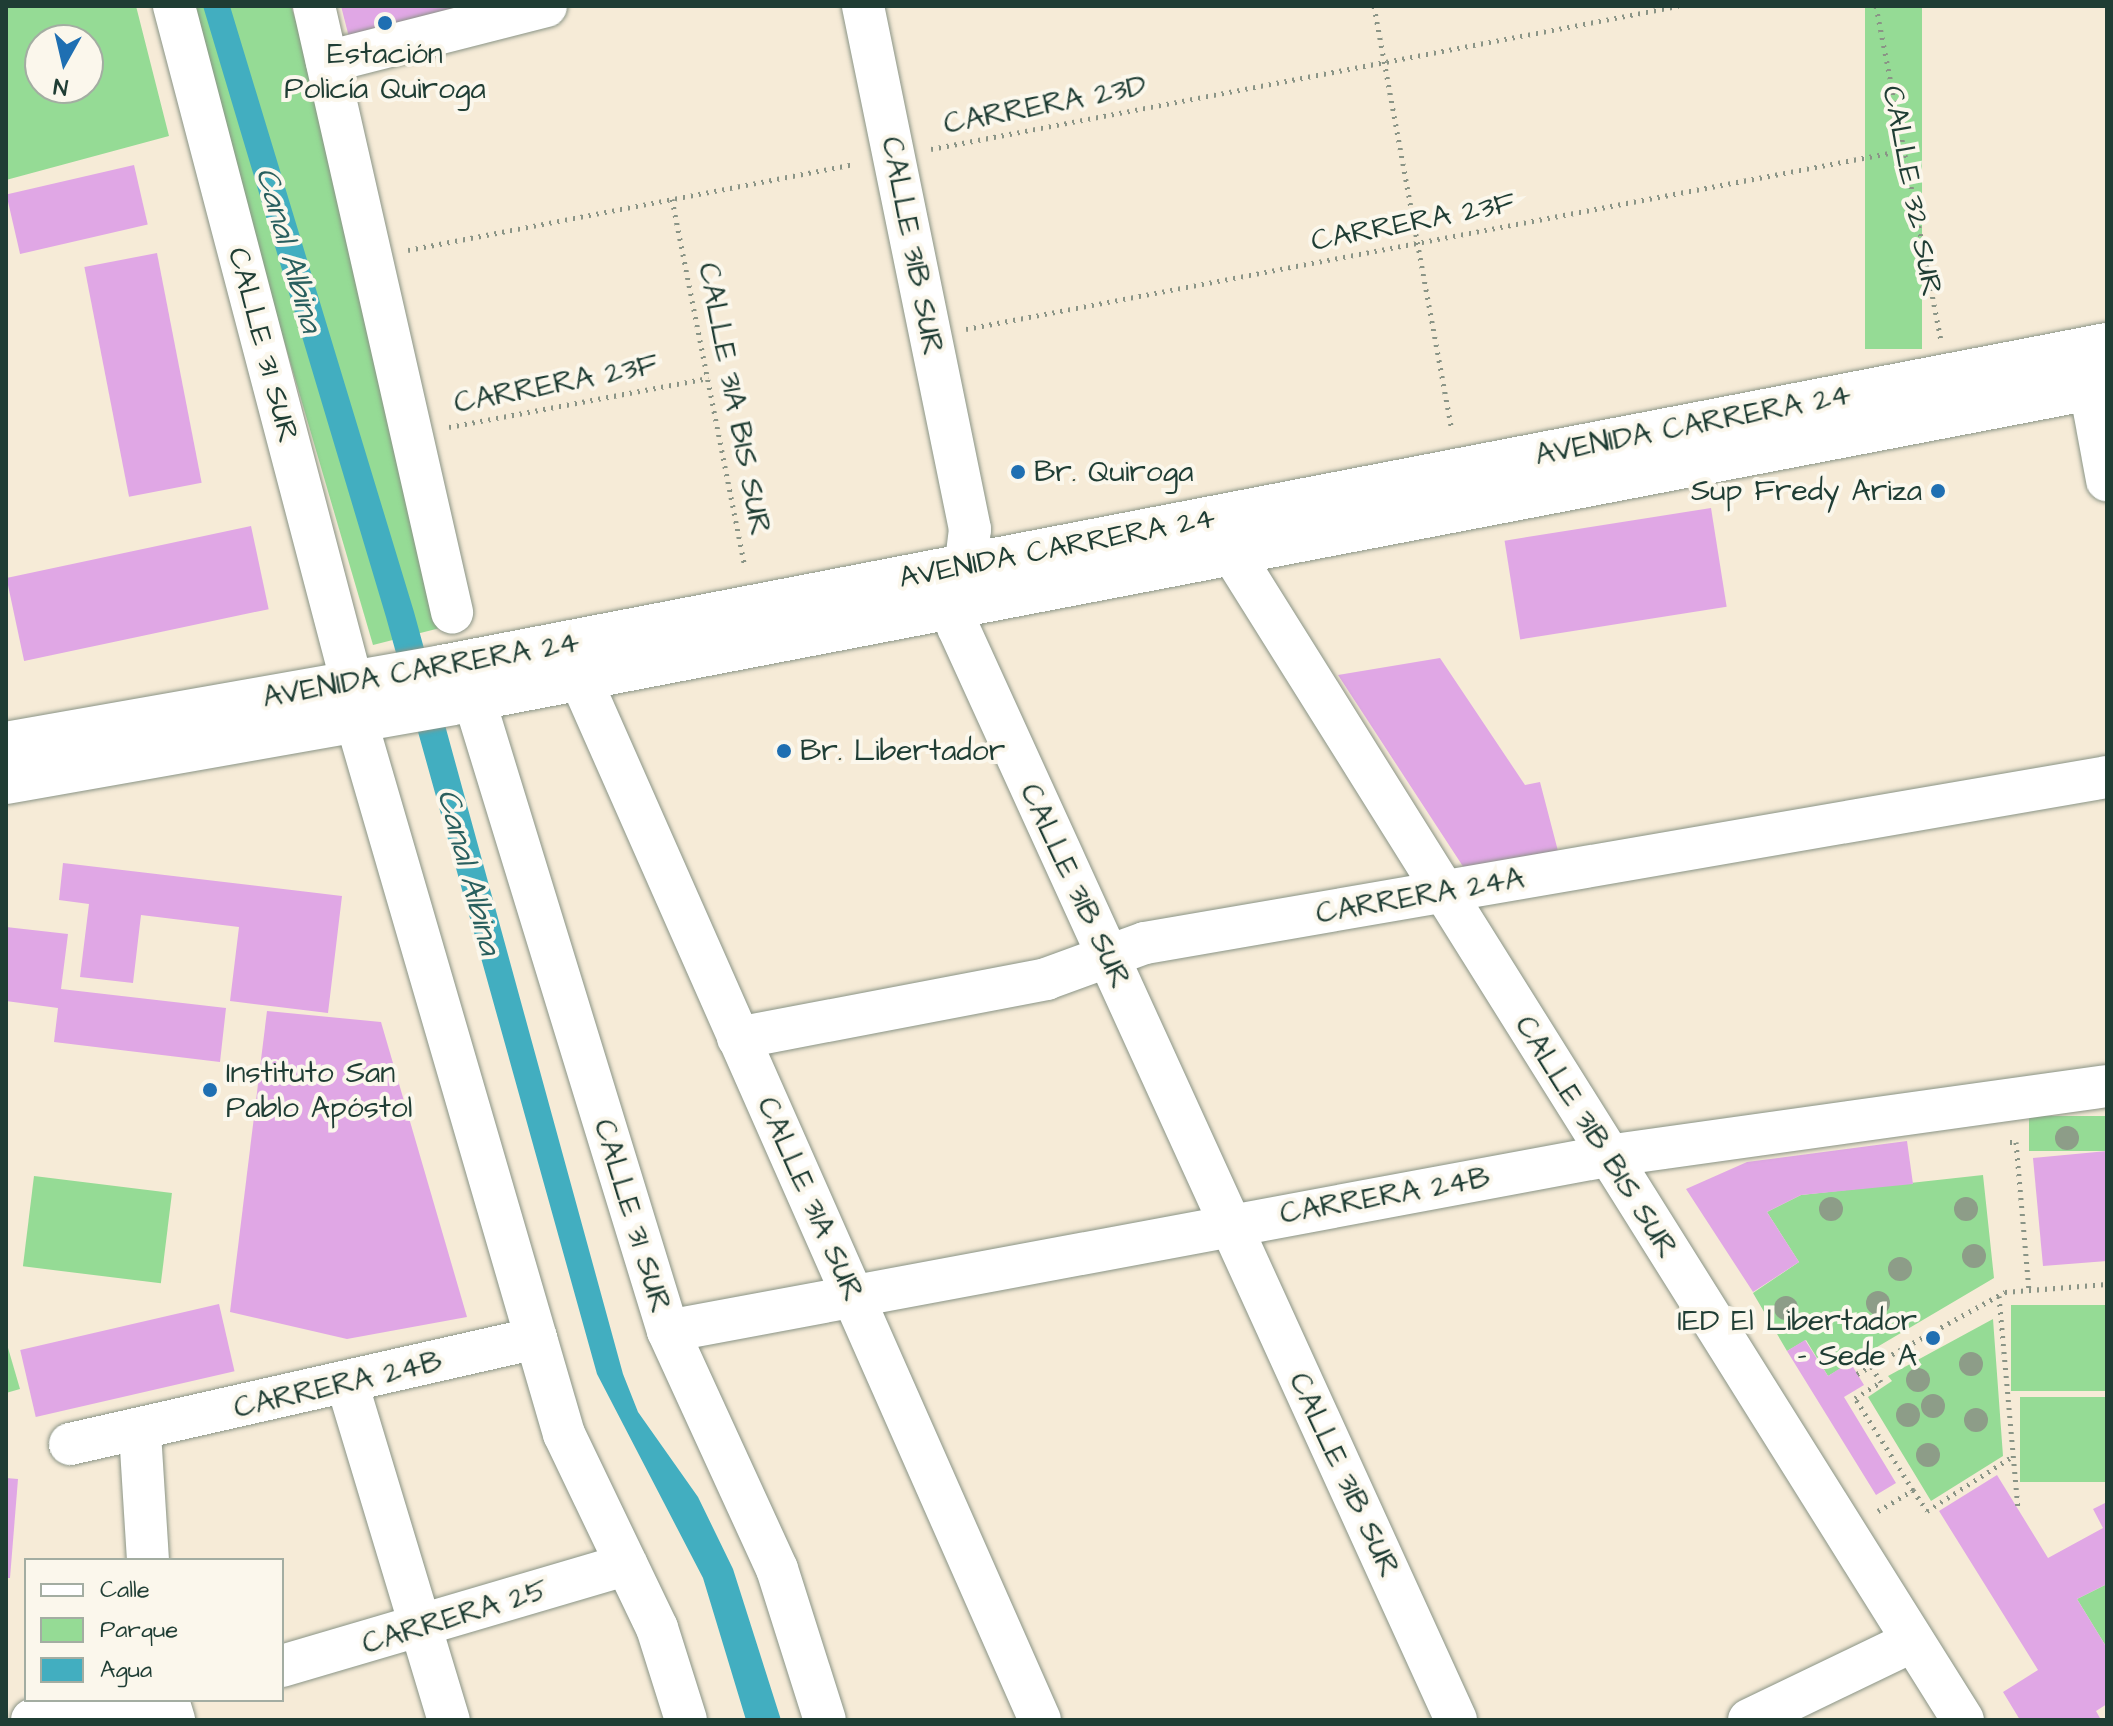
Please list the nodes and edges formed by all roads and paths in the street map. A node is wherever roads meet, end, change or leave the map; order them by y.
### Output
1 (174, 6) edge
2 (314, 6) edge
3 (546, 6) edge
4 (863, 6) edge
5 (1374, 6) edge
6 (1678, 6) edge
7 (1876, 6) edge
8 (327, 62) junction
9 (1385, 62) junction
10 (1905, 150) junction
11 (894, 156) junction
12 (672, 199) junction
13 (1418, 243) junction
14 (372, 257) junction
15 (931, 336) junction
16 (2107, 345) edge
17 (1948, 376) junction
18 (708, 378) junction
19 (2099, 386) edge
20 (413, 434) junction
21 (1460, 470) junction
22 (2107, 480) edge
23 (1232, 553) junction
24 (961, 586) junction
25 (753, 607) junction
26 (452, 612) dead end
27 (580, 678) junction
28 (456, 689) junction
29 (376, 698) junction
30 (6, 744) edge
31 (2107, 777) edge
32 (6, 782) edge
33 (1443, 892) junction
34 (1107, 956) junction
35 (738, 1038) junction
36 (2107, 1086) edge
37 (2001, 1143) dead end
38 (1607, 1156) junction
39 (1230, 1225) junction
40 (2107, 1284) edge
41 (2029, 1290) junction
42 (1999, 1296) junction
43 (853, 1297) junction
44 (668, 1331) junction
45 (536, 1338) junction
46 (1871, 1366) junction
47 (1857, 1374) dead end
48 (347, 1383) junction
49 (140, 1433) junction
50 (70, 1444) dead end
51 (2013, 1456) junction
52 (1913, 1490) junction
53 (2018, 1509) dead end
54 (1872, 1515) dead end
55 (148, 1558) edge
56 (626, 1565) junction
57 (421, 1630) junction
58 (1911, 1642) junction
59 (284, 1665) edge
60 (134, 1702) edge
61 (32, 1720) edge
62 (449, 1720) edge
63 (686, 1720) edge
64 (825, 1720) edge
65 (1040, 1720) edge
66 (1456, 1720) edge
67 (1749, 1720) edge
68 (1963, 1720) edge

1 - 29 street, CALLE 31 SUR
2 - 8 street
3 - 8 street
4 - 11 street, CALLE 31B SUR
5 - 9 path
6 - 9 path, CARRERA 23D
7 - 10 path, CALLE 32 SUR
8 - 14 street
9 - 11 path, CARRERA 23D
9 - 13 path
10 - 13 path, CARRERA 23F
10 - 17 path, CALLE 32 SUR
11 - 12 path, CARRERA 23D
11 - 15 street, CALLE 31B SUR
12 - 14 path, CARRERA 23D
12 - 18 path, CALLE 31A BIS SUR
13 - 15 path, CARRERA 23F
13 - 21 path
14 - 20 street
15 - 24 street, CALLE 31B SUR
16 - 17 main road, AVENIDA CARRERA 24
17 - 21 main road, AVENIDA CARRERA 24
18 - 20 path, CARRERA 23F
18 - 25 path, CALLE 31A BIS SUR
19 - 22 street
19 - 23 main road, AVENIDA CARRERA 24
20 - 26 street
21 - 24 main road, AVENIDA CARRERA 24
23 - 24 main road, AVENIDA CARRERA 24
23 - 33 street, CALLE 31B BIS SUR
24 - 25 main road, AVENIDA CARRERA 24
24 - 27 main road, AVENIDA CARRERA 24
24 - 34 street, CALLE 31B SUR
25 - 28 main road, AVENIDA CARRERA 24
27 - 28 main road, AVENIDA CARRERA 24
27 - 35 street, CALLE 31A SUR
28 - 29 main road, AVENIDA CARRERA 24
28 - 44 street, CALLE 31 SUR
29 - 30 main road, AVENIDA CARRERA 24
29 - 32 main road, AVENIDA CARRERA 24
29 - 45 street, CALLE 31 SUR
31 - 33 street, CARRERA 24A
33 - 34 street, CARRERA 24A
33 - 38 street, CALLE 31B BIS SUR
34 - 35 street, CARRERA 24A
34 - 39 street, CALLE 31B SUR
35 - 43 street, CALLE 31A SUR
36 - 38 street, CARRERA 24B
37 - 41 path
38 - 39 street, CARRERA 24B
38 - 58 street, CALLE 31B BIS SUR
39 - 43 street, CARRERA 24B
39 - 66 street, CALLE 31B SUR
40 - 41 path
41 - 42 path
42 - 46 path
42 - 51 path
43 - 44 street, CARRERA 24B
43 - 65 street, CALLE 31A SUR
44 - 64 street, CALLE 31 SUR
45 - 48 street, CARRERA 24B
45 - 56 street, CALLE 31 SUR
46 - 47 path
46 - 52 path
48 - 49 street, CARRERA 24B
48 - 57 street
49 - 50 street, CARRERA 24B
49 - 55 street
51 - 52 path
51 - 53 path
52 - 54 path
56 - 57 street, CARRERA 25
56 - 63 street, CALLE 31 SUR
57 - 59 street, CARRERA 25
57 - 62 street
58 - 67 street
58 - 68 street, CALLE 31B BIS SUR
60 - 61 street

